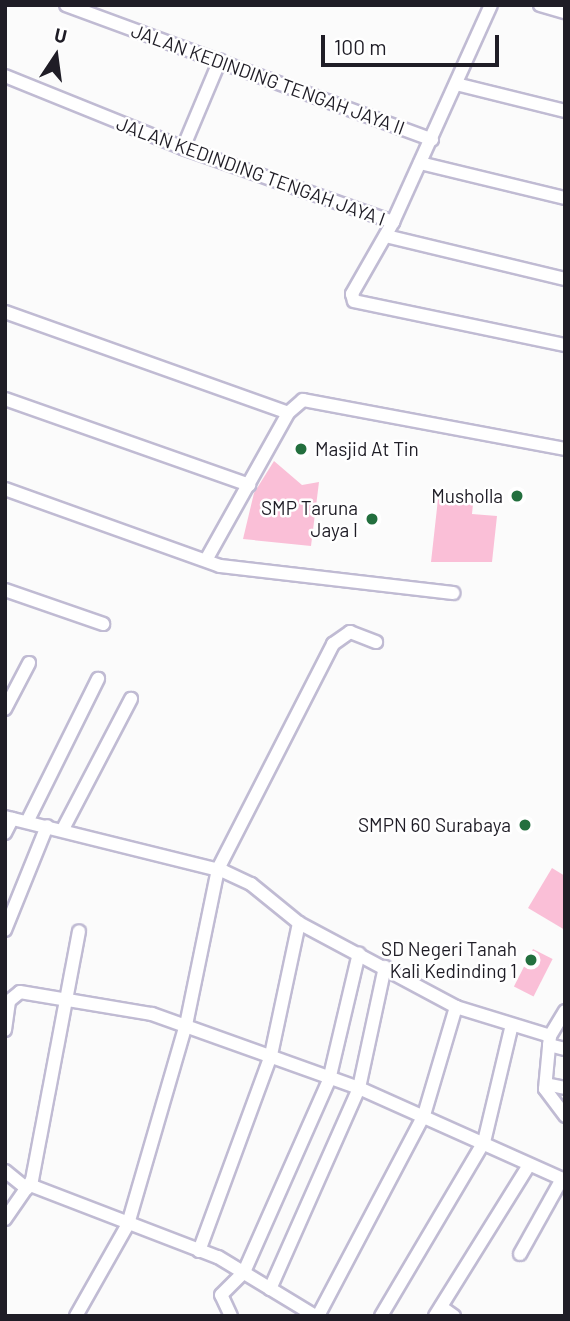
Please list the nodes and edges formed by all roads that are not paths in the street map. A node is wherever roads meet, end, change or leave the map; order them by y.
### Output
1 (66, 5) edge
2 (491, 5) edge
3 (540, 5) edge
4 (565, 12) edge
5 (220, 60) junction
6 (5, 76) edge
7 (456, 84) junction
8 (565, 111) edge
9 (432, 140) junction
10 (183, 148) junction
11 (420, 163) junction
12 (565, 198) edge
13 (393, 222) junction
14 (386, 236) junction
15 (565, 279) edge
16 (5, 312) edge
17 (565, 345) edge
18 (5, 399) edge
19 (288, 412) junction
20 (565, 449) edge
21 (249, 485) junction
22 (5, 489) edge
23 (206, 560) junction
24 (5, 590) edge
25 (453, 593) dead end
26 (103, 624) dead end
27 (376, 642) dead end
28 (29, 663) dead end
29 (98, 679) dead end
30 (131, 699) dead end
31 (5, 709) edge
32 (8, 818) edge
33 (27, 822) junction
34 (47, 826) junction
35 (63, 829) junction
36 (5, 833) edge
37 (218, 869) junction
38 (299, 923) junction
39 (5, 930) edge
40 (79, 931) dead end
41 (359, 953) junction
42 (385, 967) junction
43 (7, 1000) edge
44 (67, 1001) junction
45 (456, 1007) junction
46 (565, 1011) edge
47 (186, 1025) junction
48 (511, 1029) junction
49 (5, 1030) edge
50 (550, 1040) junction
51 (565, 1049) edge
52 (271, 1055) junction
53 (329, 1080) junction
54 (546, 1084) junction
55 (359, 1088) junction
56 (565, 1088) edge
57 (424, 1115) junction
58 (565, 1116) edge
59 (484, 1142) junction
60 (529, 1164) junction
61 (5, 1171) edge
62 (563, 1179) edge
63 (29, 1187) junction
64 (7, 1213) edge
65 (128, 1224) junction
66 (199, 1251) junction
67 (520, 1254) dead end
68 (244, 1272) junction
69 (270, 1289) junction
70 (438, 1311) edge
71 (76, 1316) edge
72 (232, 1316) edge
73 (316, 1316) edge
74 (382, 1316) edge
75 (454, 1316) edge

1 - 5 street, JALAN KEDINDING TENGAH JAYA II
2 - 7 street
3 - 4 street
5 - 9 street, JALAN KEDINDING TENGAH JAYA II
5 - 10 street
6 - 10 street, JALAN KEDINDING TENGAH JAYA I
7 - 8 street
7 - 9 street
9 - 11 street
10 - 13 street, JALAN KEDINDING TENGAH JAYA I
11 - 12 street
11 - 13 street
13 - 14 street, JALAN KEDINDING TENGAH JAYA I
14 - 15 street, JALAN KEDINDING TENGAH JAYA I
14 - 17 street
16 - 19 street
18 - 21 street
19 - 20 street
19 - 21 street
21 - 23 street
22 - 23 street
23 - 25 street
24 - 26 street
27 - 37 street
28 - 31 street
29 - 33 street
30 - 35 street
32 - 33 street
32 - 36 street
33 - 34 street
34 - 35 street
34 - 39 street
35 - 37 street
37 - 38 street
37 - 47 street
38 - 41 street
38 - 52 street
40 - 44 street
41 - 42 street
41 - 53 street
42 - 45 street
42 - 55 street
43 - 44 street
43 - 49 street
44 - 47 street
44 - 63 street
45 - 48 street
45 - 57 street
46 - 50 street
47 - 52 street
47 - 65 street
48 - 50 street
48 - 59 street
50 - 51 street
50 - 54 street
52 - 53 street
52 - 66 street
53 - 55 street
53 - 68 street
54 - 56 street
54 - 58 street
55 - 57 street
55 - 69 street
57 - 59 street
57 - 73 street
59 - 60 street
59 - 74 street
60 - 62 street
60 - 70 street
61 - 63 street
62 - 67 street
63 - 64 street
63 - 65 street
65 - 66 street
65 - 71 street
66 - 68 street
68 - 69 street
68 - 72 street
69 - 73 street
70 - 75 street

